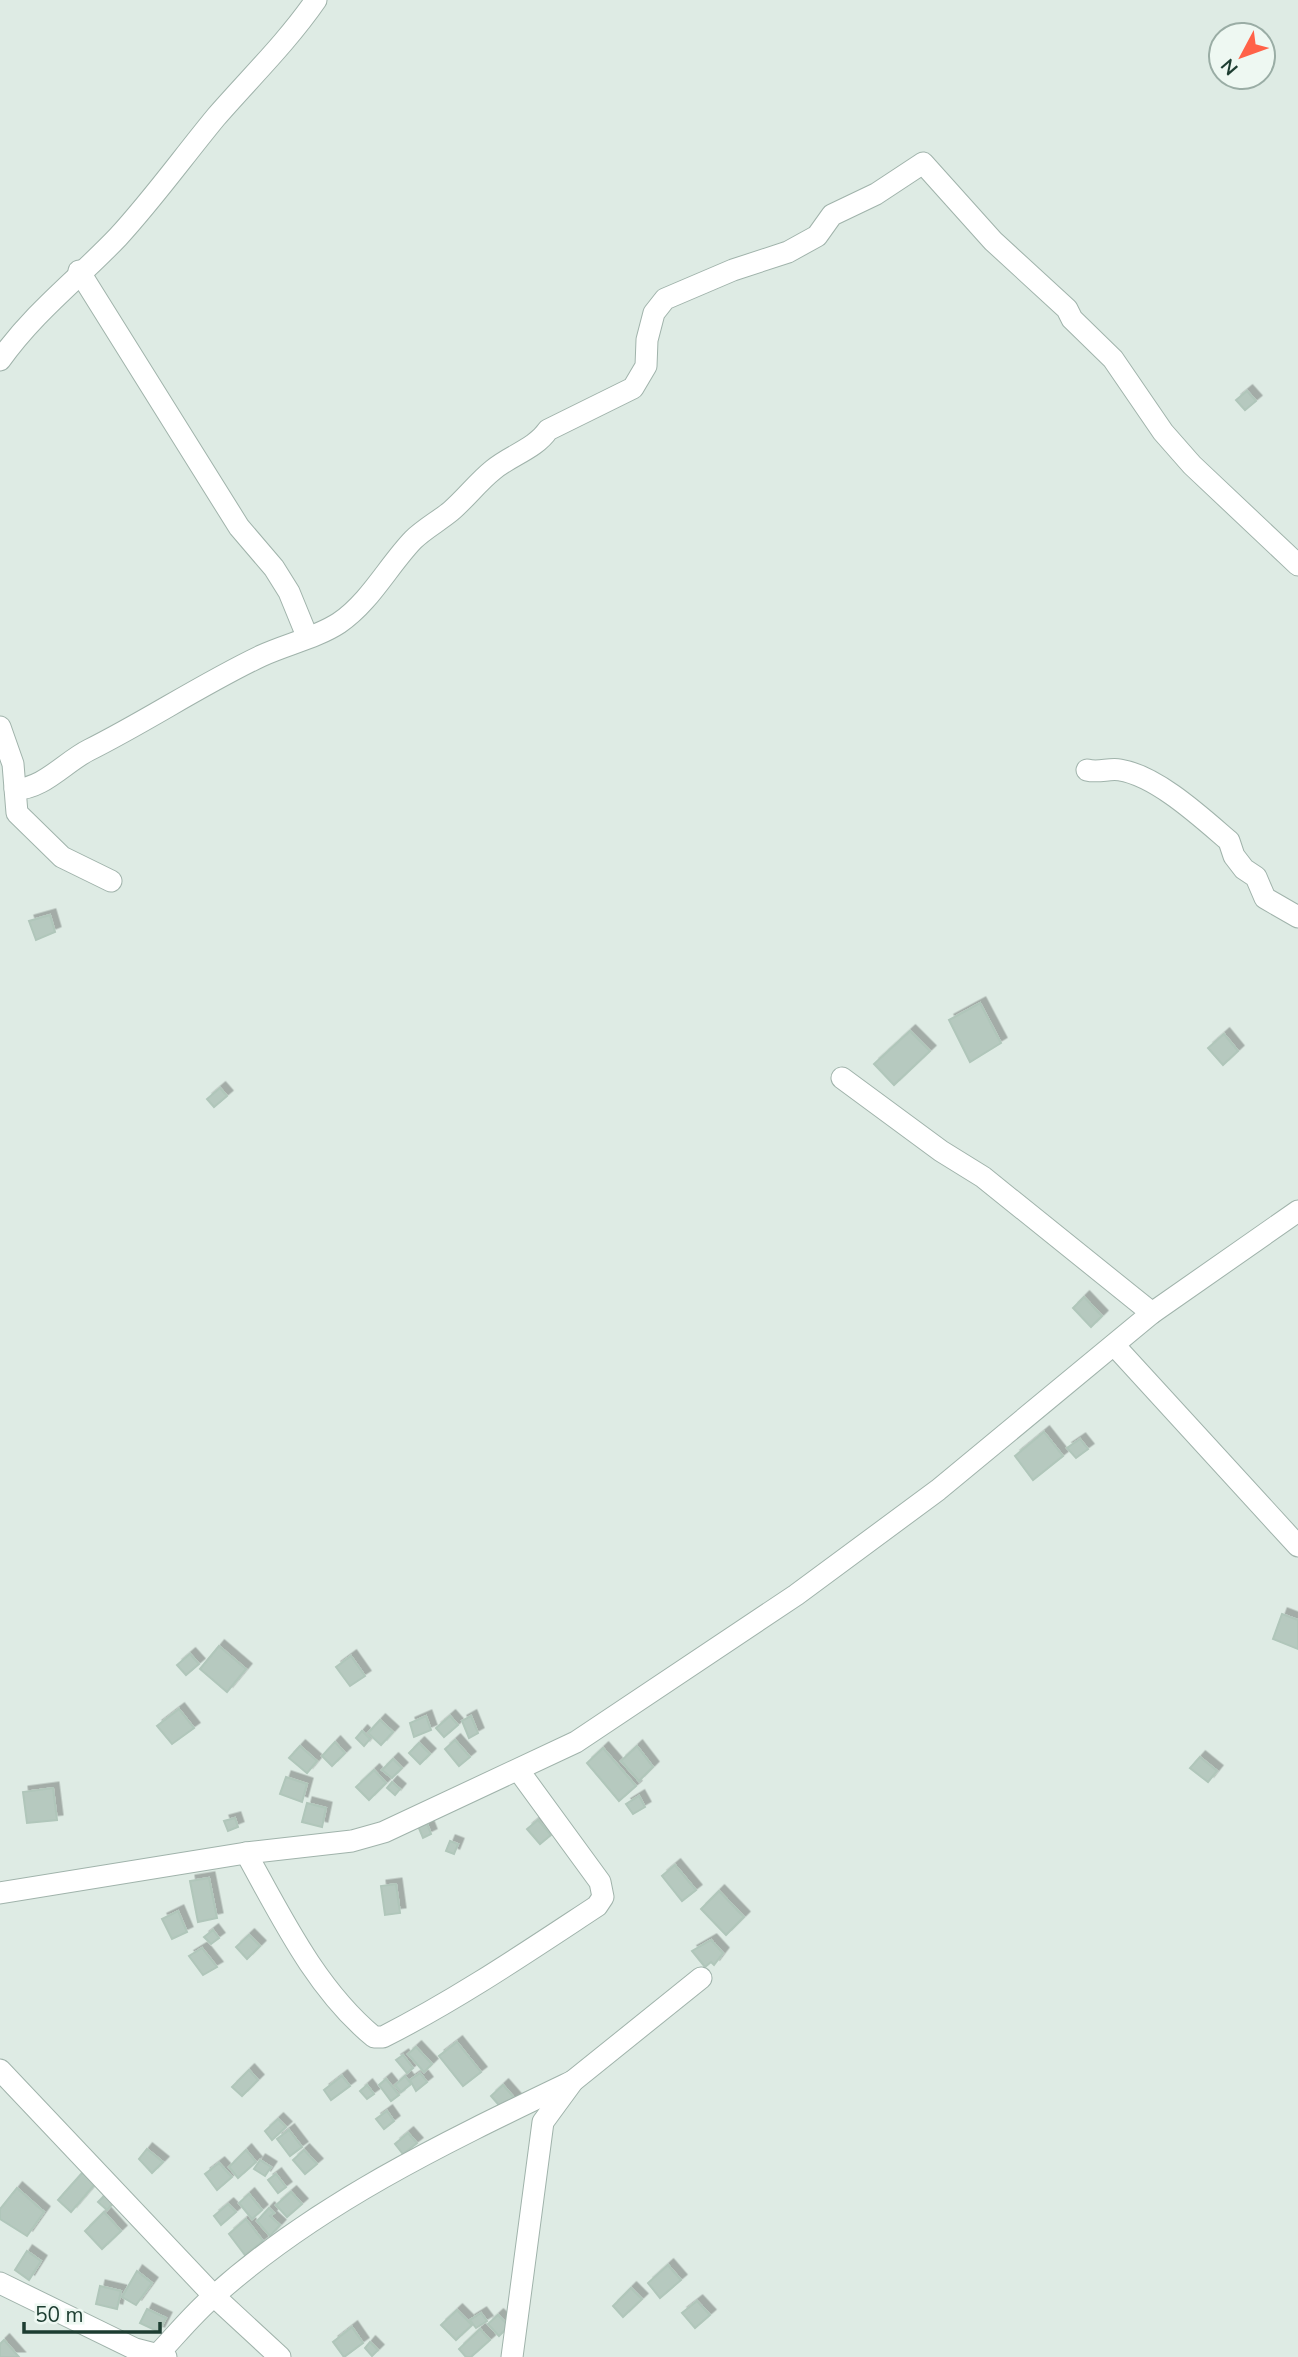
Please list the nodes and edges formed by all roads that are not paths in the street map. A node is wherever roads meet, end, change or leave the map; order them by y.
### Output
1 (316, 0) edge
2 (79, 271) junction
3 (0, 360) edge
4 (1298, 565) edge
5 (307, 636) junction
6 (0, 727) edge
7 (1087, 770) dead end
8 (15, 789) junction
9 (111, 881) dead end
10 (1298, 917) edge
11 (842, 1078) dead end
12 (1298, 1211) edge
13 (1152, 1313) junction
14 (1114, 1345) junction
15 (1298, 1546) edge
16 (519, 1771) junction
17 (246, 1853) junction
18 (0, 1894) edge
19 (701, 1978) dead end
20 (0, 2070) edge
21 (573, 2081) junction
22 (0, 2283) edge
23 (214, 2296) junction
24 (130, 2353) edge
25 (162, 2355) edge
26 (280, 2357) edge
27 (512, 2357) edge

1 - 2 street
2 - 3 street
2 - 5 street
4 - 5 street
5 - 8 street
6 - 8 street
7 - 10 street
8 - 9 street
11 - 13 street
12 - 13 street
13 - 14 street
14 - 15 street
14 - 16 street
16 - 17 street
16 - 17 street
17 - 18 street
19 - 21 street
20 - 23 street
21 - 23 street
21 - 27 street
22 - 24 street
23 - 25 street
23 - 26 street
24 - 25 street

